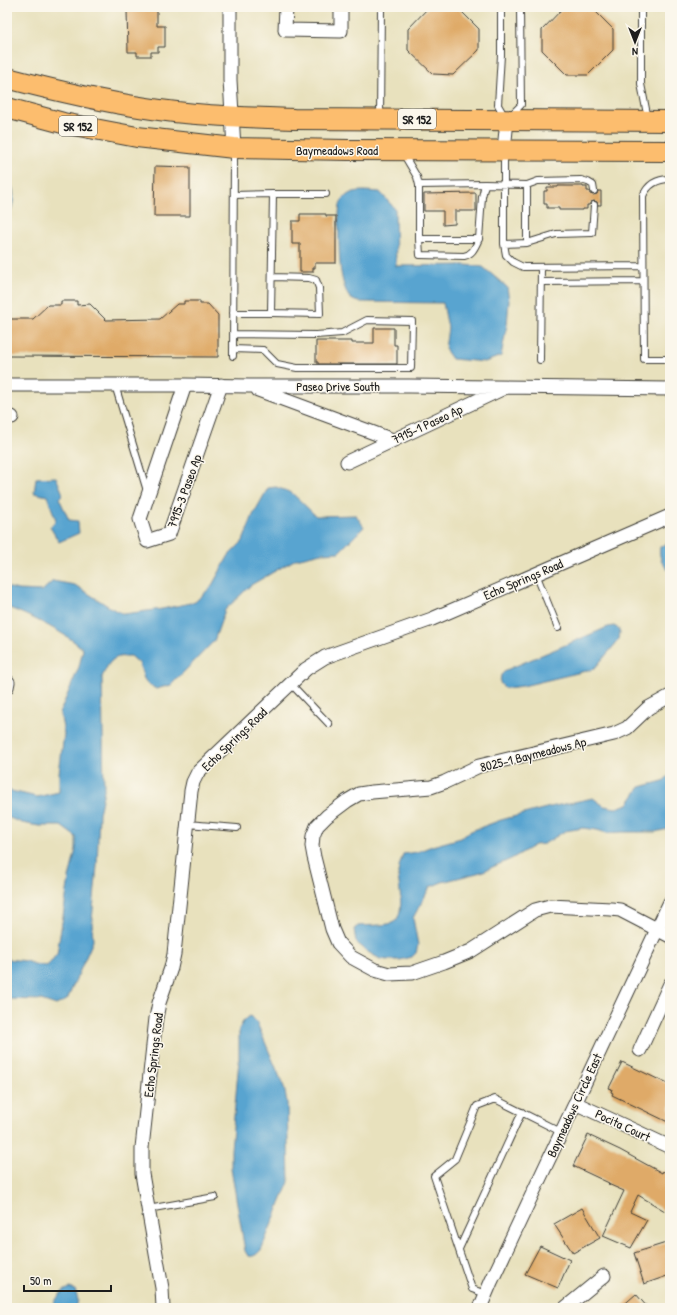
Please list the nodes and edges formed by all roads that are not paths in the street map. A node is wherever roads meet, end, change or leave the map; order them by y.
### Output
1 (230, 7) edge
2 (286, 7) edge
3 (341, 7) edge
4 (381, 7) edge
5 (501, 7) edge
6 (520, 7) edge
7 (641, 7) edge
8 (7, 78) edge
9 (7, 108) edge
10 (232, 117) junction
11 (380, 119) junction
12 (507, 120) junction
13 (648, 121) junction
14 (670, 121) edge
15 (234, 148) junction
16 (401, 150) junction
17 (504, 150) junction
18 (670, 151) edge
19 (670, 179) edge
20 (419, 184) junction
21 (485, 184) junction
22 (504, 185) junction
23 (527, 185) junction
24 (594, 190) dead end
25 (273, 194) junction
26 (326, 194) dead end
27 (234, 195) junction
28 (594, 205) dead end
29 (419, 239) junction
30 (479, 239) junction
31 (527, 243) junction
32 (504, 244) junction
33 (643, 266) junction
34 (541, 267) junction
35 (272, 277) junction
36 (643, 281) junction
37 (541, 282) junction
38 (233, 313) junction
39 (271, 313) junction
40 (233, 334) junction
41 (670, 359) edge
42 (540, 360) dead end
43 (7, 385) edge
44 (115, 385) junction
45 (185, 385) junction
46 (221, 385) junction
47 (249, 386) junction
48 (507, 387) junction
49 (670, 388) edge
50 (393, 440) junction
51 (347, 462) dead end
52 (148, 494) junction
53 (670, 516) edge
54 (536, 574) junction
55 (558, 628) dead end
56 (7, 682) edge
57 (291, 684) junction
58 (7, 687) edge
59 (670, 696) edge
60 (329, 724) dead end
61 (187, 824) junction
62 (237, 828) dead end
63 (670, 902) edge
64 (657, 929) junction
65 (670, 936) edge
66 (670, 984) edge
67 (640, 1050) dead end
68 (575, 1103) junction
69 (522, 1112) junction
70 (562, 1132) junction
71 (670, 1148) edge
72 (215, 1197) dead end
73 (148, 1209) junction
74 (459, 1249) junction
75 (604, 1276) dead end
76 (483, 1304) edge
77 (163, 1308) edge
78 (564, 1308) edge

1 - 10 street
2 - 3 street
4 - 11 lane
5 - 12 lane
6 - 12 lane
7 - 13 lane
8 - 10 main road, SR 152
9 - 15 main road, Baymeadows Road / SR 152
10 - 11 main road, SR 152
10 - 15 street
11 - 12 main road, SR 152
12 - 13 main road, SR 152
12 - 17 street
13 - 14 main road, SR 152
15 - 16 main road, Baymeadows Road / SR 152
15 - 27 lane
16 - 17 main road, Baymeadows Road / SR 152
16 - 20 lane
17 - 18 main road, Baymeadows Road / SR 152
17 - 22 lane
19 - 33 lane
20 - 21 lane
20 - 29 lane
21 - 22 lane
21 - 30 lane
22 - 23 lane
22 - 32 lane
23 - 24 lane
23 - 31 lane
25 - 26 lane
25 - 27 lane
25 - 35 lane
27 - 38 lane
28 - 31 lane
29 - 30 lane
29 - 30 lane
31 - 32 lane
32 - 34 lane
33 - 34 lane
33 - 36 lane
34 - 37 lane
35 - 39 lane
35 - 39 lane
36 - 37 lane
36 - 41 lane
37 - 42 lane
38 - 39 lane
38 - 40 lane
40 - 40 lane
43 - 44 street, Paseo Drive South
44 - 45 street, Paseo Drive South
44 - 52 lane
45 - 46 street, Paseo Drive South
45 - 52 street, 7915-3 Paseo Ap
46 - 47 street, Paseo Drive South
46 - 52 street, 7915-3 Paseo Ap
47 - 48 street, Paseo Drive South
47 - 50 street
48 - 49 street, Paseo Drive South
48 - 50 street, 7915-1 Paseo Ap
50 - 51 street, 7915-1 Paseo Ap
53 - 54 street, Echo Springs Road
54 - 55 lane
54 - 57 street, Echo Springs Road
56 - 58 street
57 - 60 lane
57 - 61 street, Echo Springs Road
59 - 64 street, 8025-1 Baymeadows Ap
61 - 62 lane
61 - 73 street, Echo Springs Road
63 - 64 street, Baymeadows Circle East
64 - 65 street, 8025-1 Baymeadows Ap
64 - 68 street, Baymeadows Circle East
66 - 67 street
68 - 70 street, Baymeadows Circle East
68 - 71 street, Pocita Court
69 - 70 lane
69 - 74 lane
69 - 74 lane
70 - 76 street, Baymeadows Circle East
72 - 73 lane
73 - 77 street, Echo Springs Road
74 - 76 lane
75 - 78 street

